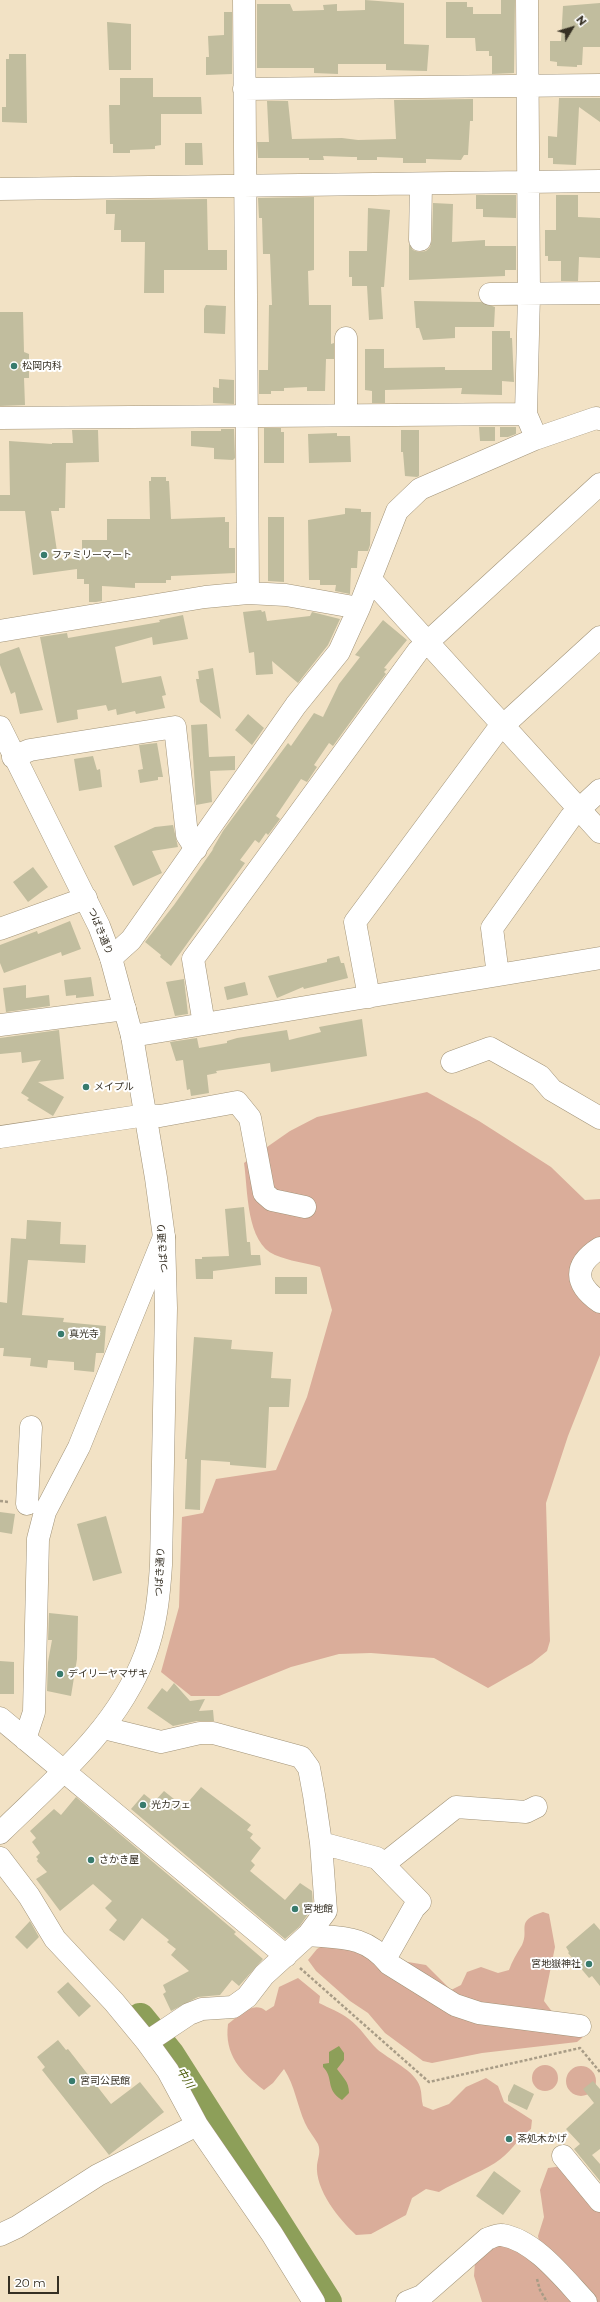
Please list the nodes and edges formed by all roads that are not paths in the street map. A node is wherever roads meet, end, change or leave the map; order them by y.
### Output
1 (244, 0) edge
2 (528, 0) edge
3 (600, 85) edge
4 (528, 86) junction
5 (244, 89) junction
6 (600, 181) edge
7 (529, 182) junction
8 (421, 184) junction
9 (245, 186) junction
10 (0, 189) edge
11 (420, 240) dead end
12 (600, 293) edge
13 (490, 294) dead end
14 (529, 294) junction
15 (346, 338) dead end
16 (526, 414) junction
17 (346, 415) junction
18 (246, 416) junction
19 (0, 418) edge
20 (600, 419) edge
21 (535, 439) junction
22 (600, 484) edge
23 (371, 580) junction
24 (248, 593) junction
25 (359, 608) junction
26 (0, 631) edge
27 (600, 637) edge
28 (427, 643) junction
29 (504, 725) junction
30 (0, 727) edge
31 (13, 757) junction
32 (600, 790) edge
33 (580, 808) junction
34 (600, 832) edge
35 (196, 849) junction
36 (86, 898) junction
37 (0, 929) edge
38 (111, 958) junction
39 (600, 958) edge
40 (498, 976) junction
41 (369, 997) junction
42 (125, 1009) junction
43 (204, 1024) junction
44 (0, 1025) edge
45 (132, 1036) junction
46 (452, 1062) dead end
47 (146, 1115) junction
48 (600, 1118) edge
49 (0, 1137) edge
50 (305, 1208) dead end
51 (164, 1238) junction
52 (600, 1248) edge
53 (600, 1302) edge
54 (31, 1427) dead end
55 (36, 1508) junction
56 (0, 1718) edge
57 (104, 1728) junction
58 (25, 1739) junction
59 (64, 1770) junction
60 (536, 1807) dead end
61 (0, 1833) edge
62 (321, 1842) junction
63 (0, 1858) edge
64 (384, 1864) junction
65 (308, 1936) junction
66 (286, 1956) junction
67 (385, 1959) junction
68 (580, 2026) dead end
69 (147, 2042) junction
70 (197, 2125) junction
71 (563, 2156) dead end
72 (600, 2201) edge
73 (0, 2235) edge
74 (312, 2301) edge
75 (407, 2302) edge
76 (586, 2302) edge

1 - 5 street
2 - 4 street
3 - 4 street
4 - 5 street
4 - 7 street
5 - 9 street
6 - 7 street
7 - 8 street
7 - 14 street
8 - 9 street
8 - 11 street
9 - 10 street
9 - 18 street
12 - 14 street
13 - 14 street
14 - 16 street
15 - 17 street
16 - 17 street
16 - 21 street
17 - 18 street
18 - 19 street
18 - 24 street
20 - 21 street
21 - 23 street
22 - 28 street
23 - 25 street
23 - 28 street
24 - 25 street
24 - 26 street
25 - 35 street
27 - 29 street
28 - 29 street
28 - 43 street
29 - 33 street
29 - 41 street
30 - 31 street, つばき通り
31 - 35 street
31 - 36 street, つばき通り
32 - 33 street
33 - 34 street
33 - 40 street
35 - 38 street
36 - 37 street
36 - 38 street, つばき通り
38 - 42 street, つばき通り
39 - 40 street
40 - 41 street
41 - 43 street
42 - 44 street
42 - 45 street, つばき通り
43 - 45 street
45 - 47 street, つばき通り
46 - 48 street
47 - 49 street
47 - 50 street
47 - 51 street, つばき通り
51 - 55 street
51 - 57 street, つばき通り
52 - 53 street
54 - 55 street
55 - 58 street
56 - 58 street
57 - 59 street, つばき通り
57 - 62 street
58 - 59 street
59 - 61 street, つばき通り
59 - 66 street
60 - 64 street
62 - 64 street
62 - 65 street
63 - 69 street
64 - 67 street
65 - 66 street
65 - 67 street
66 - 69 street
67 - 68 street
69 - 70 street
70 - 73 street
70 - 74 street
71 - 72 street
75 - 76 street

